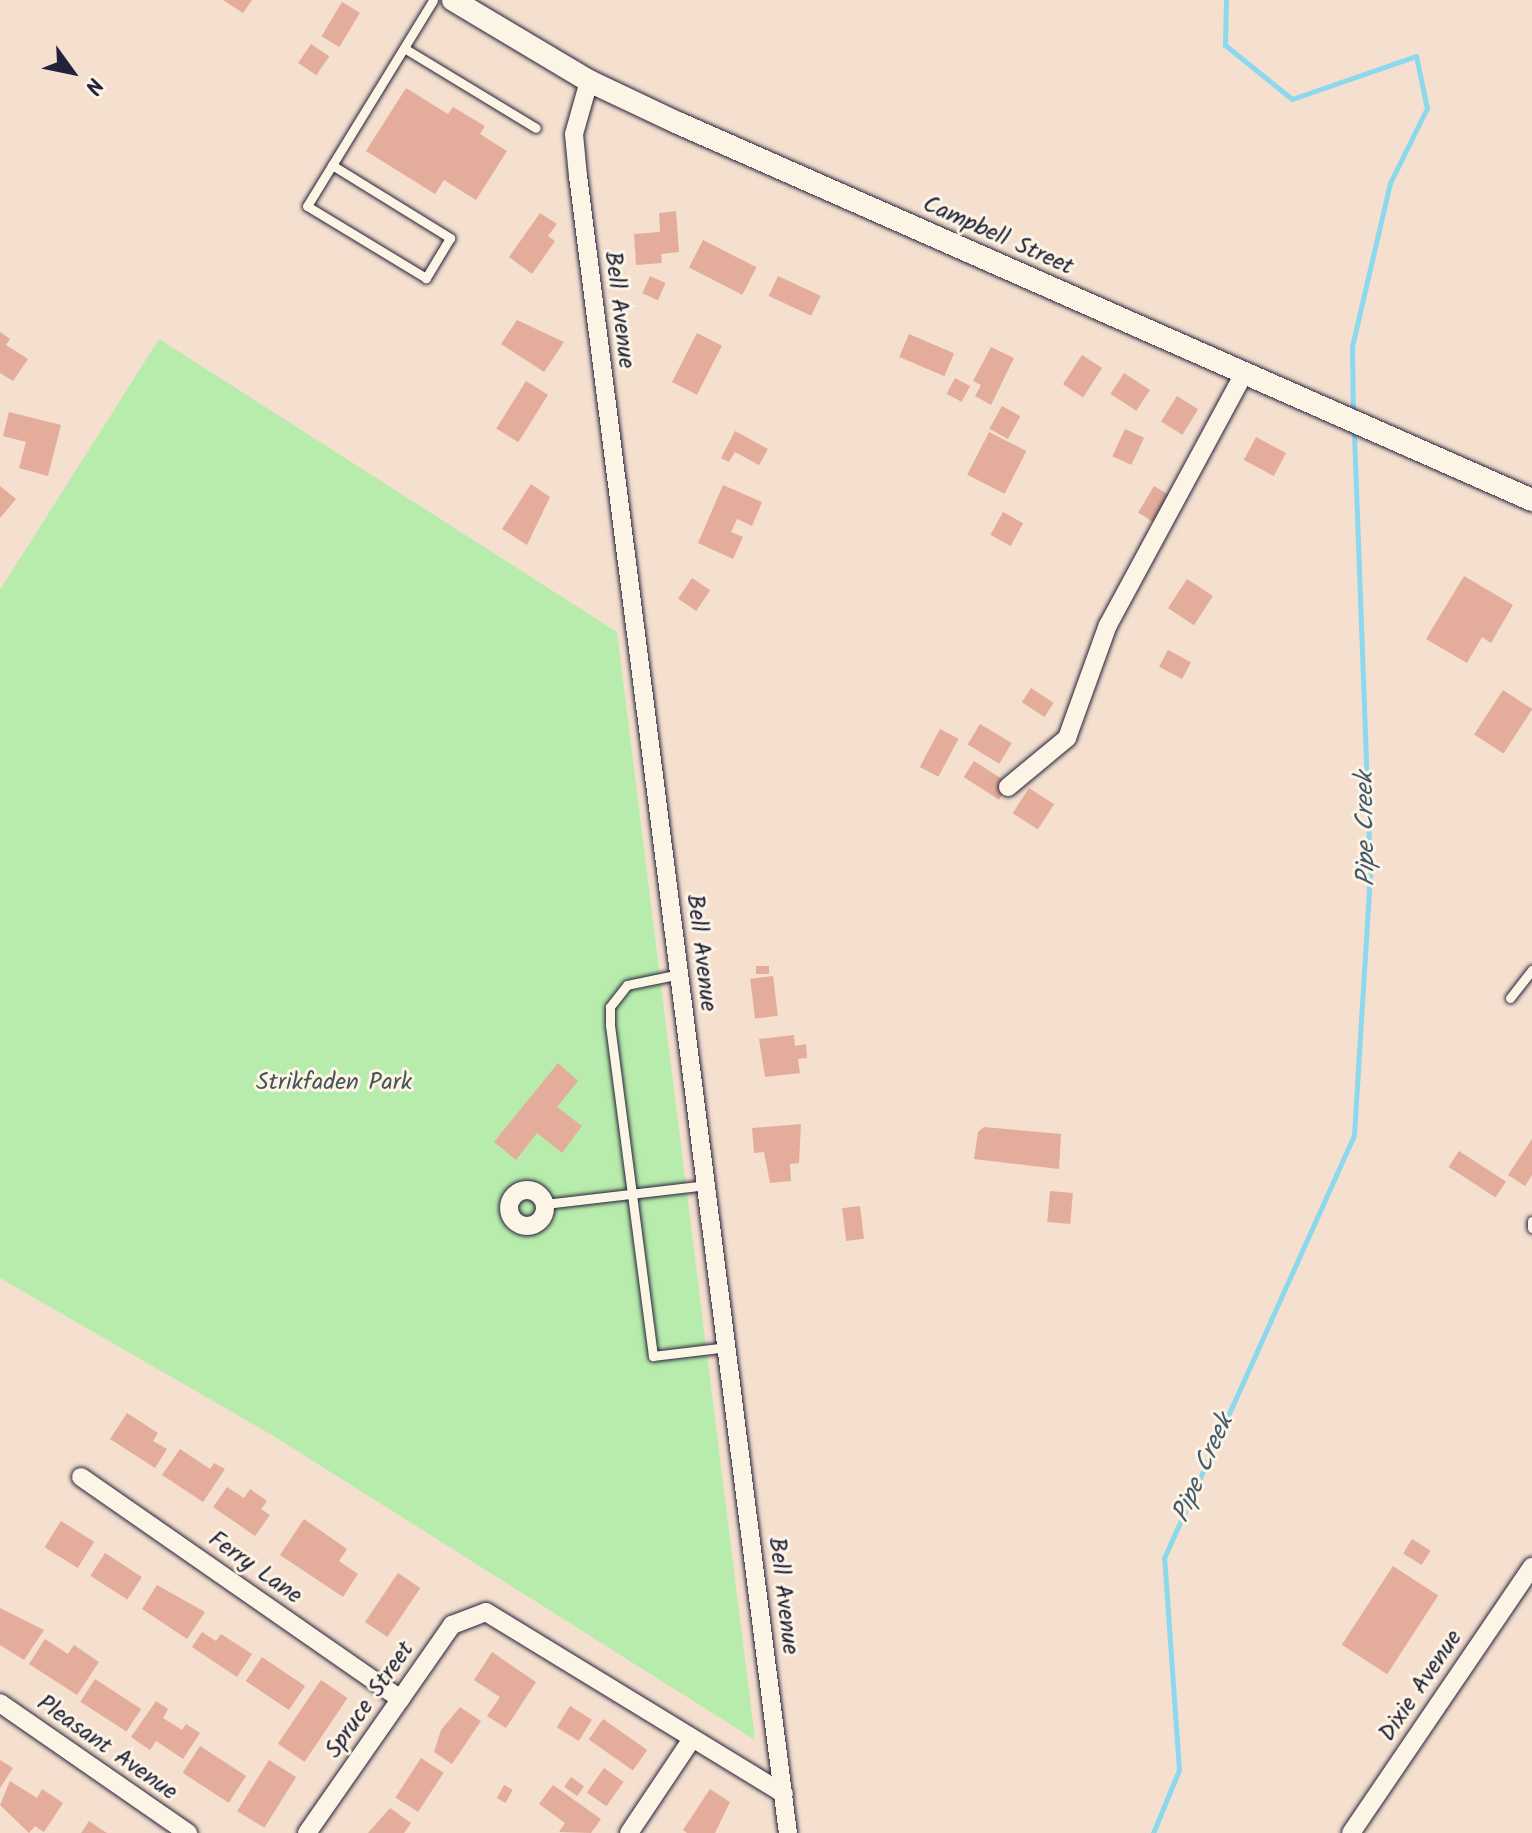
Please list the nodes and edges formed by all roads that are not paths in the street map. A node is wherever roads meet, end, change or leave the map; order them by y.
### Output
1 (433, 0) edge
2 (453, 0) edge
3 (404, 48) junction
4 (589, 81) junction
5 (536, 128) dead end
6 (332, 165) junction
7 (1244, 373) junction
8 (1532, 500) edge
9 (1008, 787) dead end
10 (1532, 970) edge
11 (680, 974) junction
12 (1510, 998) dead end
13 (707, 1185) junction
14 (632, 1194) junction
15 (545, 1204) dead end
16 (1532, 1221) edge
17 (1532, 1228) edge
18 (728, 1347) junction
19 (81, 1477) dead end
20 (1532, 1567) edge
21 (401, 1699) junction
22 (0, 1703) edge
23 (692, 1739) junction
24 (784, 1794) junction
25 (188, 1833) edge
26 (307, 1833) edge
27 (629, 1833) edge
28 (788, 1833) edge
29 (1351, 1833) edge

1 - 3 lane
2 - 4 street, Campbell Street
3 - 5 lane
3 - 6 lane
4 - 7 street, Campbell Street
4 - 11 street, Bell Avenue
6 - 6 lane
7 - 8 street, Campbell Street
7 - 9 street
10 - 12 lane
11 - 13 street, Bell Avenue
11 - 14 lane
13 - 14 lane
13 - 18 street, Bell Avenue
14 - 15 lane
14 - 18 lane
16 - 17 lane
18 - 24 street, Bell Avenue
19 - 21 street, Ferry Lane
20 - 29 street, Dixie Avenue
21 - 23 street, Spruce Street
21 - 26 street, Spruce Street
22 - 25 street, Pleasant Avenue
23 - 24 street
23 - 27 street
24 - 28 street, Bell Avenue

